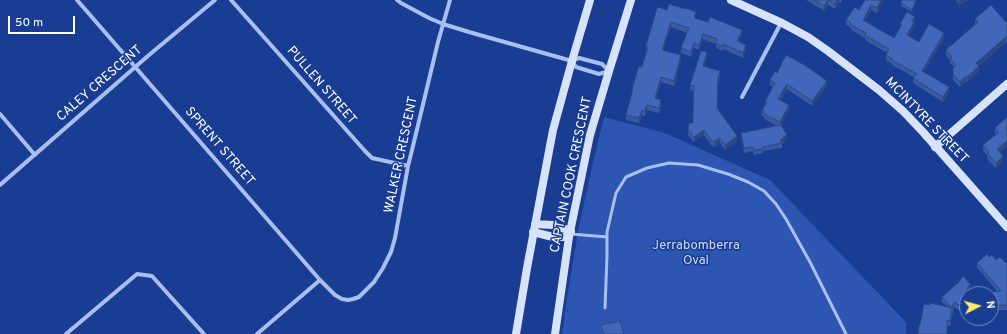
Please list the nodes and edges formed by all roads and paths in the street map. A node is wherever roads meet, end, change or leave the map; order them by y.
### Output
1 (77, 0) edge
2 (215, 0) edge
3 (231, 0) edge
4 (397, 0) edge
5 (450, 0) edge
6 (590, 0) edge
7 (631, 0) edge
8 (731, 0) edge
9 (782, 23) junction
10 (443, 24) junction
11 (572, 61) junction
12 (135, 67) junction
13 (609, 71) junction
14 (1007, 84) edge
15 (742, 97) dead end
16 (0, 114) edge
17 (935, 147) junction
18 (35, 155) junction
19 (408, 166) junction
20 (0, 185) edge
21 (1007, 227) edge
22 (534, 228) junction
23 (570, 234) junction
24 (607, 237) junction
25 (320, 280) junction
26 (350, 299) joint
27 (605, 308) dead end
28 (66, 334) edge
29 (204, 334) edge
30 (257, 334) edge
31 (516, 334) edge
32 (555, 334) edge
33 (846, 334) edge

1 - 12 street, SPRENT STREET
2 - 12 street, CALEY CRESCENT
3 - 19 street, PULLEN STREET
4 - 10 street
5 - 10 street, WALKER CRESCENT
6 - 11 main road, CAPTAIN COOK CRESCENT
7 - 13 main road, CAPTAIN COOK CRESCENT
8 - 9 main road, MCINTYRE STREET
9 - 15 street
9 - 17 main road, MCINTYRE STREET
10 - 11 street
10 - 19 street, WALKER CRESCENT
11 - 13 street
11 - 13 street
11 - 22 main road, CAPTAIN COOK CRESCENT
12 - 18 street, CALEY CRESCENT
12 - 25 street, SPRENT STREET
13 - 23 main road, CAPTAIN COOK CRESCENT
14 - 17 main road
16 - 18 street
17 - 21 main road, MCINTYRE STREET
18 - 20 street, CALEY CRESCENT
19 - 26 street, WALKER CRESCENT
22 - 23 main road
22 - 23 main road
22 - 31 main road, CAPTAIN COOK CRESCENT
23 - 24 lane
23 - 32 main road, CAPTAIN COOK CRESCENT
24 - 27 lane
24 - 33 lane
25 - 26 street, SPRENT STREET
25 - 30 street
28 - 29 street

